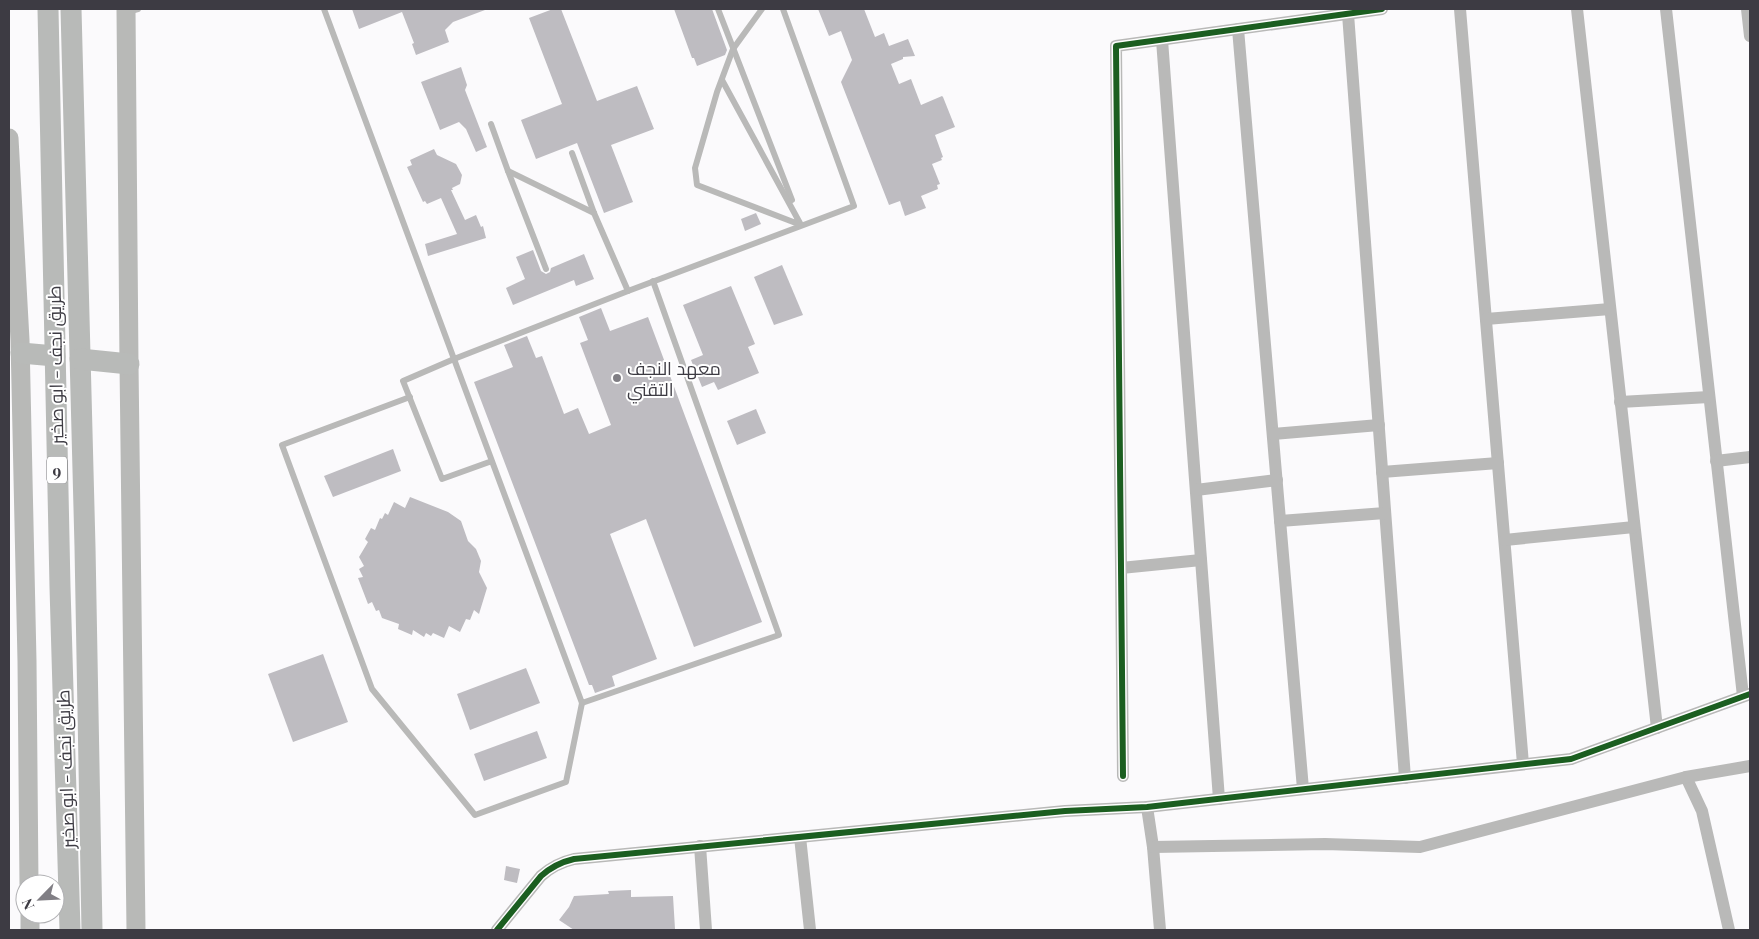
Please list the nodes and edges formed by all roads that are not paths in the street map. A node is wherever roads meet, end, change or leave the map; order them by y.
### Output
1 (48, 9) edge
2 (71, 9) edge
3 (324, 9) edge
4 (718, 9) edge
5 (762, 9) edge
6 (783, 9) edge
7 (1382, 9) edge
8 (1460, 9) edge
9 (1577, 9) edge
10 (1666, 9) edge
11 (1747, 9) edge
12 (130, 10) edge
13 (1348, 14) junction
14 (1238, 29) junction
15 (1750, 36) edge
16 (1162, 40) junction
17 (733, 50) junction
18 (722, 80) junction
19 (491, 124) dead end
20 (9, 138) edge
21 (572, 152) dead end
22 (508, 171) junction
23 (594, 213) junction
24 (801, 225) junction
25 (546, 269) dead end
26 (653, 281) junction
27 (628, 291) junction
28 (1610, 309) junction
29 (1486, 319) junction
30 (21, 353) junction
31 (55, 356) junction
32 (80, 359) junction
33 (454, 359) junction
34 (129, 364) junction
35 (410, 397) junction
36 (1709, 397) junction
37 (1620, 402) junction
38 (1379, 425) junction
39 (1273, 434) junction
40 (1750, 457) edge
41 (1716, 460) junction
42 (492, 461) junction
43 (1498, 463) junction
44 (1382, 472) junction
45 (1277, 480) junction
46 (1196, 490) junction
47 (1385, 513) junction
48 (1280, 522) junction
49 (1634, 527) junction
50 (1505, 540) junction
51 (59, 545) junction
52 (85, 547) junction
53 (1201, 560) junction
54 (1121, 568) junction
55 (60, 587) junction
56 (85, 591) junction
57 (1747, 695) edge
58 (582, 704) junction
59 (1657, 728) junction
60 (1523, 764) junction
61 (1750, 766) edge
62 (1123, 776) dead end
63 (1686, 777) junction
64 (1405, 778) junction
65 (1303, 789) junction
66 (1220, 799) junction
67 (1147, 807) junction
68 (800, 837) junction
69 (700, 846) junction
70 (1153, 847) junction
71 (29, 874) edge
72 (70, 930) edge
73 (92, 930) edge
74 (136, 930) edge
75 (496, 930) edge
76 (706, 930) edge
77 (810, 930) edge
78 (1160, 930) edge
79 (1729, 930) edge

1 - 31 highway, طريق نجف - ابو صخير / 9
2 - 32 highway, طريق نجف - ابو صخير / 9
3 - 33 lane
4 - 17 lane
5 - 17 lane
6 - 24 lane
7 - 13 street
8 - 29 street
9 - 28 street
10 - 36 street
11 - 15 street
12 - 34 main road
13 - 14 street
13 - 38 street
14 - 16 street
14 - 39 street
16 - 46 street
16 - 54 street
17 - 18 lane
17 - 24 lane
18 - 24 lane
18 - 24 lane
19 - 22 lane
20 - 30 main road
21 - 23 lane
22 - 23 lane
22 - 25 lane
23 - 27 lane
24 - 26 lane
26 - 27 lane
26 - 58 lane
27 - 33 lane
28 - 29 street
28 - 37 street
29 - 43 street
30 - 31 highway
30 - 71 main road
31 - 51 highway, طريق نجف - ابو صخير / 9
32 - 34 highway
32 - 52 highway, طريق نجف - ابو صخير / 9
33 - 35 lane
33 - 42 lane
34 - 74 main road
35 - 42 lane
35 - 58 lane
36 - 37 street
36 - 41 street
37 - 49 street
38 - 39 street
38 - 44 street
39 - 45 street
40 - 41 street
41 - 57 street
42 - 58 lane
43 - 44 street
43 - 50 street
44 - 47 street
45 - 46 street
45 - 48 street
46 - 53 street
47 - 48 street
47 - 64 street
48 - 65 street
49 - 50 street
49 - 59 street
50 - 60 street
51 - 52 highway
51 - 55 highway, طريق نجف - ابو صخير / 9
52 - 56 highway, طريق نجف - ابو صخير / 9
53 - 54 street
53 - 66 street
54 - 62 street
55 - 56 highway
55 - 72 highway, طريق نجف - ابو صخير / 9
56 - 73 highway, طريق نجف - ابو صخير / 9
57 - 59 street
59 - 60 street
60 - 64 street
61 - 63 street
63 - 70 street
63 - 79 street
64 - 65 street
65 - 66 street
66 - 67 street
67 - 68 street
67 - 70 street
68 - 69 street
68 - 77 street
69 - 75 street
69 - 76 street
70 - 78 street

